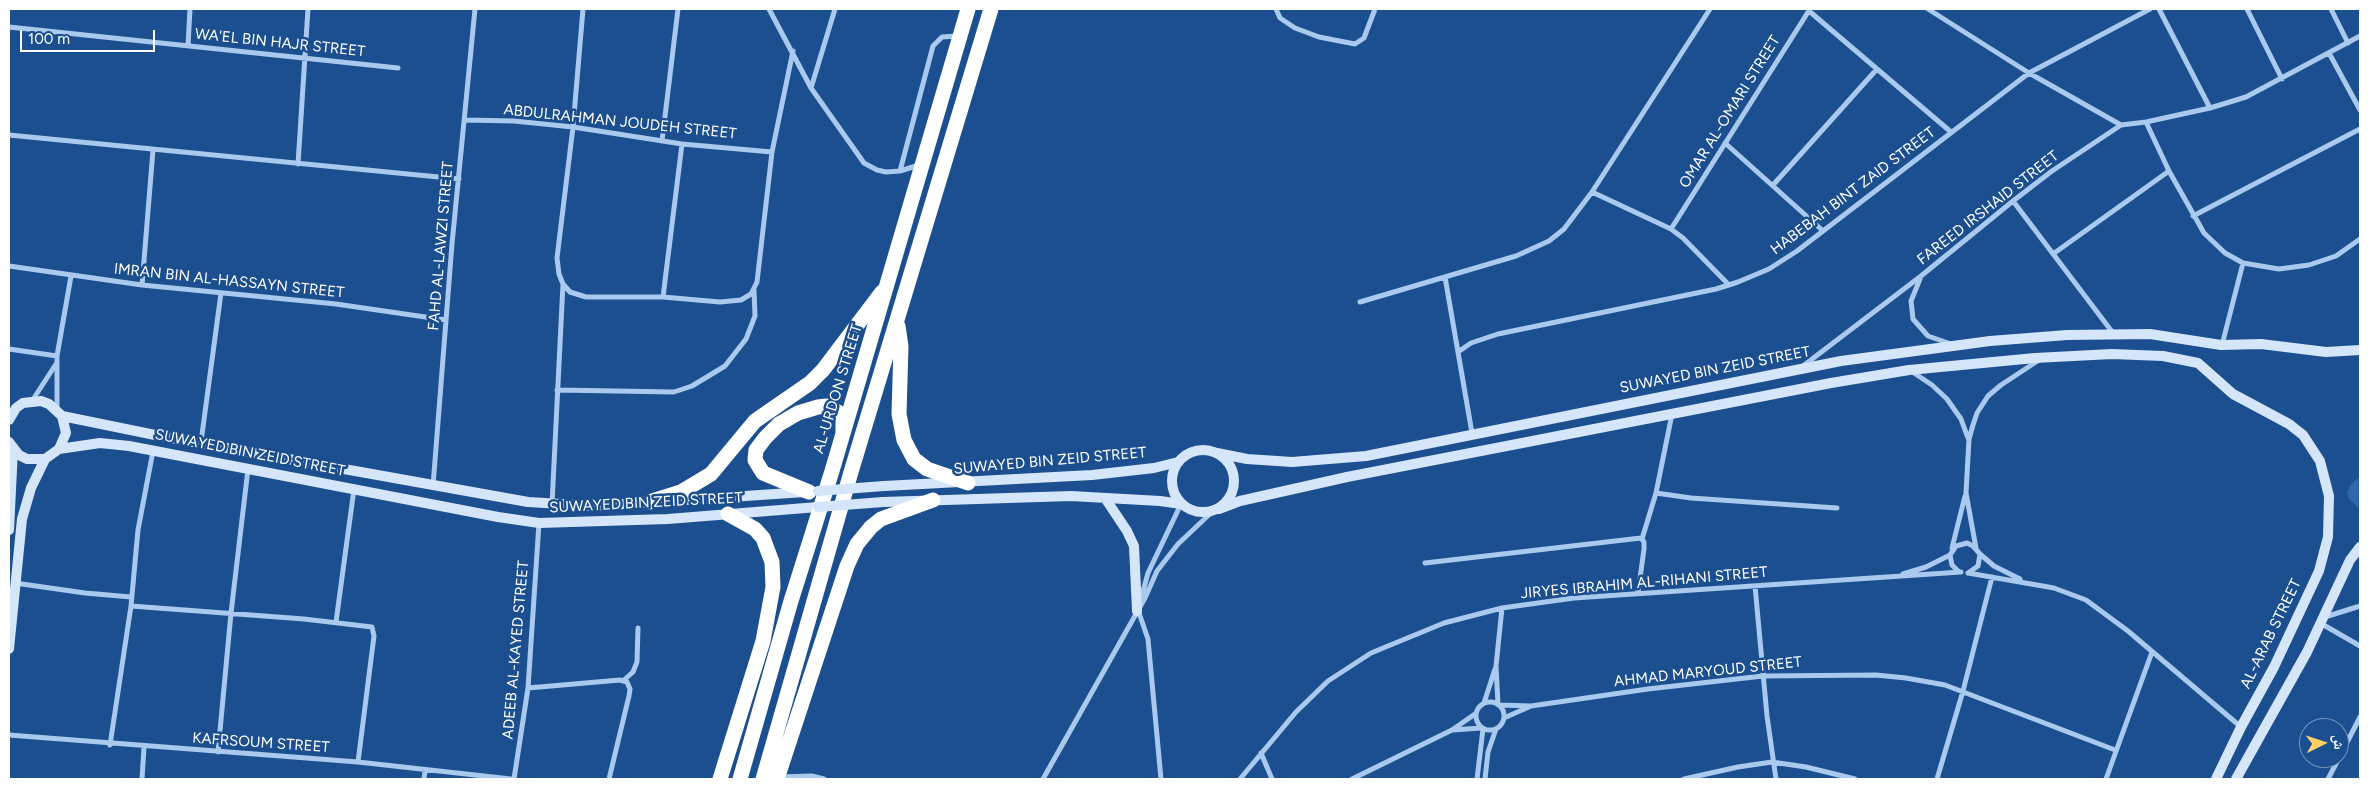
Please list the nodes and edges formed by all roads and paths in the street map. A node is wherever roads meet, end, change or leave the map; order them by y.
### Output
1 (190, 9) edge
2 (308, 9) edge
3 (475, 9) edge
4 (583, 9) edge
5 (678, 9) edge
6 (769, 9) edge
7 (835, 9) edge
8 (968, 9) edge
9 (991, 9) edge
10 (1276, 9) edge
11 (1375, 9) edge
12 (1710, 9) edge
13 (1928, 9) edge
14 (2150, 9) edge
15 (2159, 9) edge
16 (2247, 9) edge
17 (2331, 9) edge
18 (1809, 10) edge
19 (9, 27) edge
20 (961, 36) junction
21 (2360, 36) edge
22 (2348, 43) junction
23 (188, 45) junction
24 (792, 51) junction
25 (2329, 53) junction
26 (305, 58) junction
27 (398, 68) dead end
28 (1877, 68) junction
29 (2029, 73) junction
30 (2282, 79) junction
31 (811, 88) junction
32 (2210, 108) junction
33 (2360, 110) edge
34 (465, 120) junction
35 (2146, 122) junction
36 (2121, 125) junction
37 (573, 127) junction
38 (2360, 129) edge
39 (1952, 132) junction
40 (9, 135) edge
41 (662, 140) junction
42 (1725, 142) junction
43 (682, 144) junction
44 (153, 150) junction
45 (772, 152) junction
46 (298, 164) junction
47 (924, 164) junction
48 (900, 171) junction
49 (2169, 172) junction
50 (459, 179) junction
51 (1773, 185) junction
52 (1592, 192) junction
53 (2013, 201) junction
54 (2193, 216) junction
55 (1671, 229) junction
56 (1822, 230) junction
57 (2360, 239) edge
58 (2053, 254) junction
59 (2243, 263) junction
60 (9, 266) edge
61 (71, 276) junction
62 (1921, 276) junction
63 (1445, 277) junction
64 (563, 284) junction
65 (142, 285) junction
66 (888, 285) junction
67 (1729, 285) junction
68 (754, 289) junction
69 (221, 293) junction
70 (663, 298) junction
71 (1360, 302) dead end
72 (446, 320) junction
73 (897, 321) junction
74 (2114, 334) junction
75 (1954, 345) junction
76 (2221, 345) junction
77 (9, 349) edge
78 (2360, 350) edge
79 (1458, 352) junction
80 (57, 356) junction
81 (2044, 358) junction
82 (57, 363) junction
83 (1798, 370) junction
84 (1909, 370) junction
85 (557, 390) junction
86 (28, 402) junction
87 (9, 403) edge
88 (59, 412) junction
89 (1672, 414) junction
90 (9, 420) edge
91 (843, 433) junction
92 (1472, 433) junction
93 (1969, 439) junction
94 (201, 442) junction
95 (11, 445) edge
96 (59, 449) junction
97 (153, 451) junction
98 (1217, 453) junction
99 (45, 459) junction
100 (1178, 462) junction
101 (248, 468) junction
102 (968, 484) junction
103 (10, 486) edge
104 (433, 486) junction
105 (354, 488) junction
106 (814, 491) junction
107 (1656, 493) junction
108 (1966, 493) junction
109 (1105, 498) junction
110 (933, 500) junction
111 (650, 502) junction
112 (1181, 504) junction
113 (552, 505) junction
114 (1837, 508) dead end
115 (1216, 510) junction
116 (728, 514) junction
117 (539, 523) junction
118 (9, 530) edge
119 (1642, 539) junction
120 (2360, 547) edge
121 (1976, 548) junction
122 (1951, 553) junction
123 (1980, 554) junction
124 (1425, 563) dead end
125 (1961, 572) junction
126 (1968, 573) junction
127 (1900, 575) junction
128 (1992, 578) junction
129 (2025, 582) junction
130 (14, 583) junction
131 (1755, 586) junction
132 (1638, 593) junction
133 (132, 597) junction
134 (131, 606) junction
135 (2360, 606) edge
136 (1502, 608) junction
137 (1137, 611) junction
138 (231, 613) junction
139 (2324, 621) junction
140 (336, 622) junction
141 (638, 628) dead end
142 (2360, 646) edge
143 (9, 649) edge
144 (2152, 652) junction
145 (1496, 666) junction
146 (1763, 676) junction
147 (624, 680) junction
148 (528, 688) junction
149 (1963, 691) junction
150 (1484, 703) junction
151 (1498, 705) junction
152 (1531, 706) junction
153 (1475, 714) junction
154 (2360, 717) edge
155 (1504, 718) junction
156 (2241, 727) junction
157 (1482, 729) junction
158 (1496, 729) junction
159 (1452, 730) junction
160 (9, 735) edge
161 (2349, 738) edge
162 (110, 745) junction
163 (144, 747) junction
164 (2115, 750) junction
165 (218, 752) junction
166 (1261, 754) junction
167 (358, 762) junction
168 (1772, 762) junction
169 (425, 771) junction
170 (142, 779) edge
171 (424, 779) edge
172 (512, 779) edge
173 (609, 779) edge
174 (720, 779) edge
175 (740, 779) edge
176 (772, 779) edge
177 (824, 779) edge
178 (1044, 779) edge
179 (1162, 779) edge
180 (1240, 779) edge
181 (1272, 779) edge
182 (1352, 779) edge
183 (1477, 779) edge
184 (1485, 779) edge
185 (1684, 779) edge
186 (1776, 779) edge
187 (1855, 779) edge
188 (1937, 779) edge
189 (2106, 779) edge
190 (2216, 779) edge
191 (2236, 779) edge

1 - 23 street
2 - 26 street
3 - 34 street, FAHD AL-LAWZI STREET
4 - 37 street
5 - 41 street
6 - 24 street
7 - 31 street
8 - 20 highway, AL-URDON STREET
9 - 73 highway
10 - 11 street
12 - 52 street
13 - 29 street
14 - 29 street, HABEBAH BINT ZAID STREET
15 - 32 street
16 - 30 street
17 - 22 street
18 - 28 street
18 - 42 street, OMAR AL-OMARI STREET
19 - 23 street, WA'EL BIN HAJR STREET
20 - 47 highway, AL-URDON STREET
20 - 48 street
21 - 22 street, FAREED IRSHAID STREET
22 - 25 street, FAREED IRSHAID STREET
23 - 26 street, WA'EL BIN HAJR STREET
24 - 31 street
24 - 45 street
25 - 30 street, FAREED IRSHAID STREET
25 - 33 street
26 - 27 street, WA'EL BIN HAJR STREET
26 - 46 street
28 - 39 street
28 - 51 street
29 - 36 street
29 - 39 street, HABEBAH BINT ZAID STREET
30 - 32 street, FAREED IRSHAID STREET
31 - 48 street
32 - 35 street, FAREED IRSHAID STREET
34 - 37 street, ABDULRAHMAN JOUDEH STREET
34 - 50 street, FAHD AL-LAWZI STREET
35 - 36 street, FAREED IRSHAID STREET
35 - 49 street
36 - 53 street, FAREED IRSHAID STREET
37 - 41 street, ABDULRAHMAN JOUDEH STREET
37 - 64 street
38 - 54 street
39 - 56 street, HABEBAH BINT ZAID STREET
40 - 44 street
41 - 43 street, ABDULRAHMAN JOUDEH STREET
42 - 51 street
42 - 55 street, OMAR AL-OMARI STREET
43 - 45 street, ABDULRAHMAN JOUDEH STREET
43 - 70 street
44 - 46 street
44 - 65 street
45 - 68 street
46 - 50 street
47 - 48 street
47 - 66 highway, AL-URDON STREET
49 - 54 street
49 - 58 street
50 - 72 street, FAHD AL-LAWZI STREET
51 - 56 street
52 - 55 street
52 - 63 street
53 - 58 street
53 - 62 street, FAREED IRSHAID STREET
54 - 59 street
55 - 67 street
56 - 67 street, HABEBAH BINT ZAID STREET
57 - 59 street
58 - 74 street
59 - 76 street
60 - 61 street, IMRAN BIN AL-HASSAYN STREET
61 - 65 street, IMRAN BIN AL-HASSAYN STREET
61 - 80 street
62 - 75 street, FAREED IRSHAID STREET
62 - 83 street, FAREED IRSHAID STREET
63 - 71 street
63 - 79 street
64 - 70 street
64 - 85 street
65 - 69 street, IMRAN BIN AL-HASSAYN STREET
66 - 91 highway, AL-URDON STREET
66 - 111 highway
67 - 79 street, HABEBAH BINT ZAID STREET
68 - 70 street
68 - 85 street
69 - 72 street, IMRAN BIN AL-HASSAYN STREET
69 - 94 street
72 - 104 street, FAHD AL-LAWZI STREET
73 - 102 highway
73 - 176 highway
74 - 75 main road, SUWAYED BIN ZEID STREET
74 - 76 main road, SUWAYED BIN ZEID STREET
75 - 83 main road, SUWAYED BIN ZEID STREET
76 - 78 main road, SUWAYED BIN ZEID STREET
77 - 80 street
79 - 92 street
80 - 82 street
81 - 84 main road
81 - 93 street
81 - 156 main road, AL-ARAB STREET
82 - 86 street
82 - 88 street
83 - 92 main road, SUWAYED BIN ZEID STREET
84 - 89 main road
84 - 93 street
85 - 113 street
86 - 87 main road
86 - 88 main road, SUWAYED BIN ZEID STREET
86 - 90 main road
88 - 94 main road, SUWAYED BIN ZEID STREET
88 - 96 main road
89 - 107 street
89 - 115 main road
91 - 106 highway
91 - 175 highway, AL-URDON STREET
92 - 98 main road, SUWAYED BIN ZEID STREET
93 - 108 street
94 - 104 main road, SUWAYED BIN ZEID STREET
95 - 99 main road
95 - 103 main road
96 - 97 main road, SUWAYED BIN ZEID STREET
96 - 99 main road
97 - 101 main road, SUWAYED BIN ZEID STREET
97 - 133 street
98 - 100 main road
98 - 115 main road
99 - 130 main road
100 - 102 main road, SUWAYED BIN ZEID STREET
100 - 112 main road
101 - 105 main road, SUWAYED BIN ZEID STREET
101 - 138 street
102 - 106 main road, SUWAYED BIN ZEID STREET, bridge
103 - 118 main road
104 - 113 main road, SUWAYED BIN ZEID STREET
105 - 117 main road, SUWAYED BIN ZEID STREET
105 - 140 street
106 - 111 main road, SUWAYED BIN ZEID STREET
107 - 114 street
107 - 119 street
108 - 121 street
108 - 122 street
109 - 110 main road, SUWAYED BIN ZEID STREET
109 - 112 main road, SUWAYED BIN ZEID STREET
109 - 137 main road
110 - 116 main road, SUWAYED BIN ZEID STREET, bridge
110 - 176 highway
111 - 113 main road, SUWAYED BIN ZEID STREET
112 - 115 main road
112 - 137 street
115 - 137 street
116 - 117 main road, SUWAYED BIN ZEID STREET
116 - 174 highway
117 - 148 street, ADEEB AL-KAYED STREET
119 - 124 street
119 - 132 street
120 - 139 main road
121 - 122 street
121 - 123 street
122 - 125 street
122 - 127 street, JIRYES IBRAHIM AL-RIHANI STREET
123 - 126 street
123 - 129 street
125 - 126 street
125 - 127 street, JIRYES IBRAHIM AL-RIHANI STREET
126 - 128 street
127 - 131 street, JIRYES IBRAHIM AL-RIHANI STREET
128 - 129 street
128 - 149 street
129 - 144 street
130 - 133 street
130 - 143 main road
131 - 132 street, JIRYES IBRAHIM AL-RIHANI STREET
131 - 146 street
132 - 136 street, JIRYES IBRAHIM AL-RIHANI STREET
133 - 134 street
134 - 138 street
134 - 162 street
135 - 139 street
136 - 145 street
136 - 166 street, JIRYES IBRAHIM AL-RIHANI STREET
137 - 178 street
137 - 179 street
138 - 140 street
138 - 165 street
139 - 142 street
139 - 191 main road
140 - 167 street
141 - 147 street
144 - 156 street
144 - 164 street
145 - 150 street
145 - 151 street
146 - 149 street, AHMAD MARYOUD STREET
146 - 152 street, AHMAD MARYOUD STREET
146 - 168 street
147 - 148 street
147 - 173 street
148 - 172 street, ADEEB AL-KAYED STREET
149 - 164 street, AHMAD MARYOUD STREET
149 - 188 street
150 - 151 street
150 - 153 street
151 - 152 street, AHMAD MARYOUD STREET
151 - 155 street
152 - 155 street, AHMAD MARYOUD STREET
153 - 157 street
153 - 159 street
154 - 161 street
155 - 158 street
156 - 190 main road, AL-ARAB STREET
157 - 158 street
157 - 159 street
157 - 183 street
158 - 184 street
159 - 182 street
160 - 162 street, KAFRSOUM STREET
162 - 163 street, KAFRSOUM STREET
163 - 165 street, KAFRSOUM STREET
163 - 170 street
164 - 189 street
165 - 167 street, KAFRSOUM STREET
166 - 180 street, JIRYES IBRAHIM AL-RIHANI STREET
166 - 181 street
167 - 169 street, KAFRSOUM STREET
168 - 185 street
168 - 186 street
168 - 187 street
169 - 171 street
169 - 172 street, KAFRSOUM STREET
176 - 177 street

